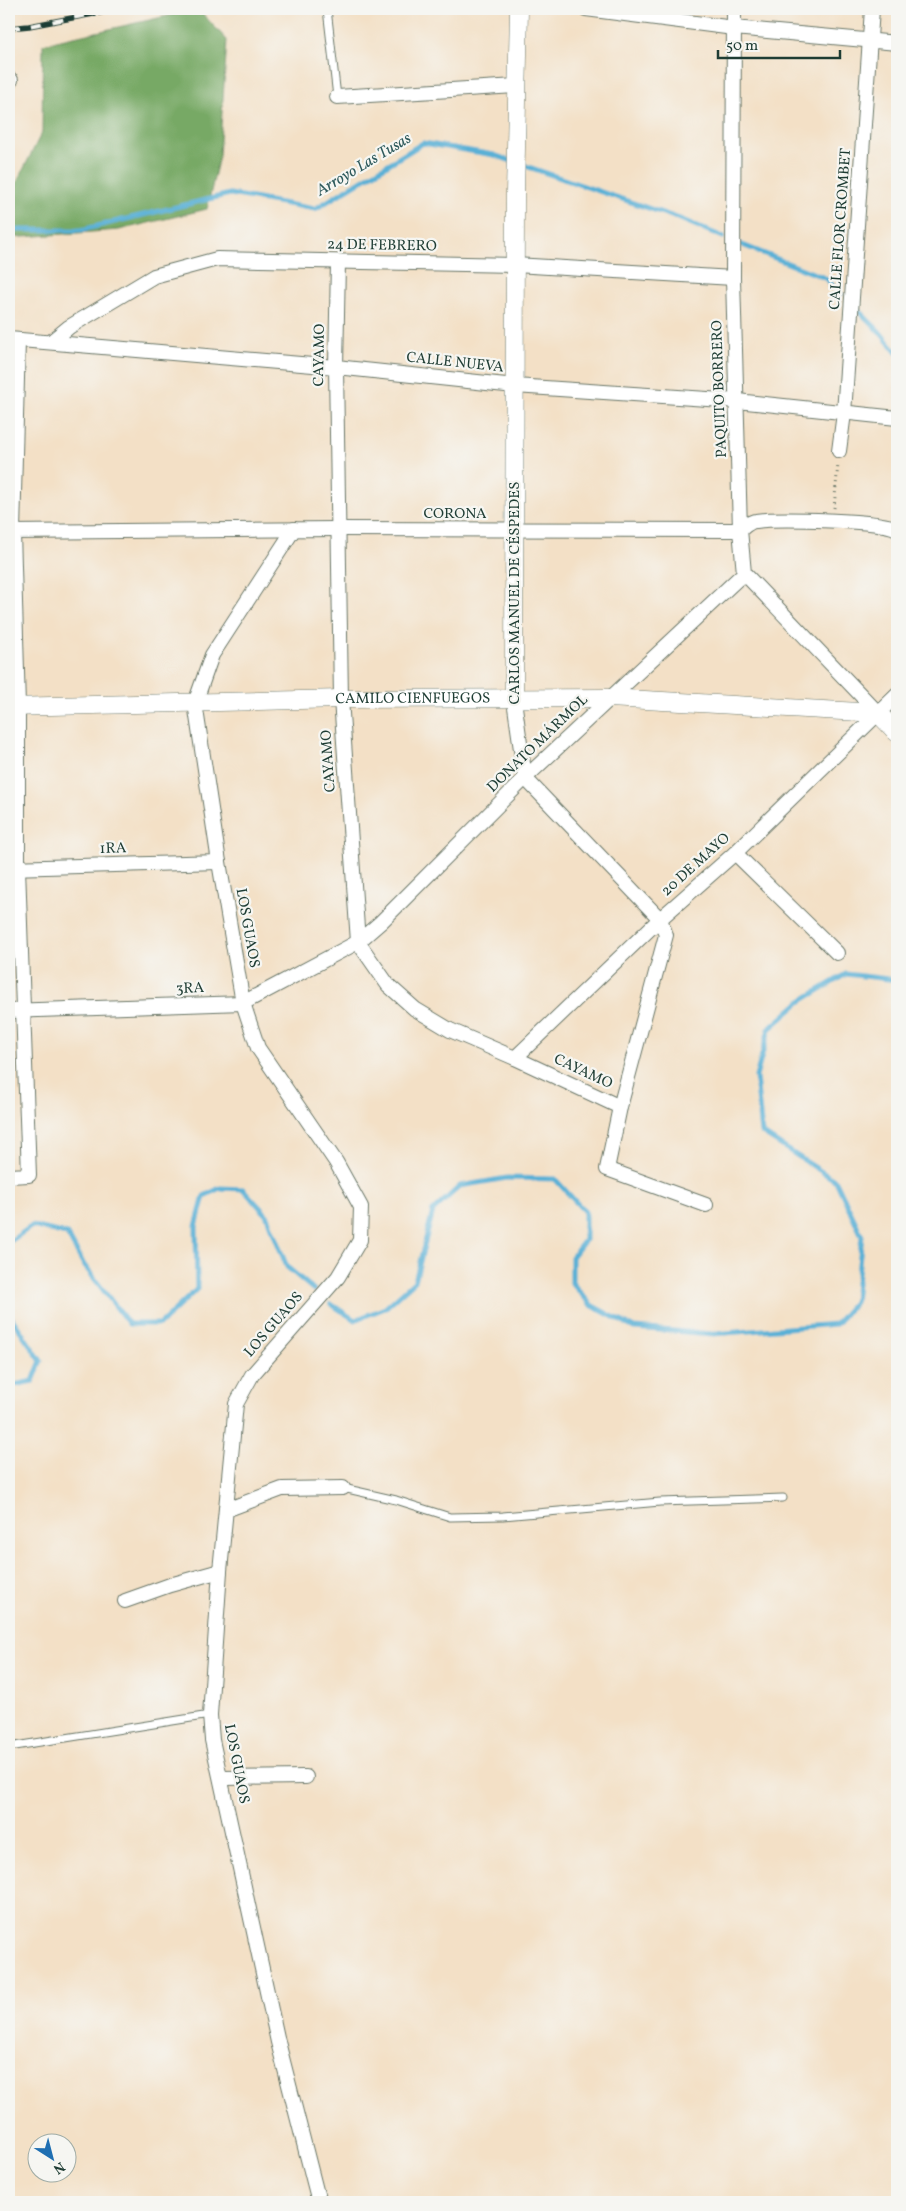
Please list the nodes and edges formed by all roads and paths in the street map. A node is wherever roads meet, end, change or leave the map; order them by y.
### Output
1 (327, 9) edge
2 (519, 9) edge
3 (586, 9) edge
4 (734, 9) edge
5 (872, 9) edge
6 (734, 28) junction
7 (871, 41) junction
8 (897, 43) edge
9 (517, 86) junction
10 (337, 97) joint
11 (338, 262) junction
12 (515, 265) junction
13 (733, 278) junction
14 (14, 339) edge
15 (52, 341) junction
16 (336, 367) junction
17 (515, 386) junction
18 (737, 402) junction
19 (844, 413) junction
20 (897, 418) edge
21 (839, 451) joint
22 (833, 521) junction
23 (294, 529) junction
24 (337, 529) junction
25 (897, 529) edge
26 (514, 530) junction
27 (740, 530) junction
28 (11, 532) edge
29 (744, 573) junction
30 (897, 695) edge
31 (610, 698) junction
32 (340, 699) junction
33 (514, 700) junction
34 (195, 703) junction
35 (13, 706) edge
36 (878, 713) junction
37 (897, 733) edge
38 (525, 778) junction
39 (735, 853) junction
40 (219, 862) junction
41 (13, 868) edge
42 (660, 919) junction
43 (358, 942) junction
44 (837, 953) dead end
45 (243, 1003) junction
46 (16, 1011) edge
47 (515, 1058) junction
48 (620, 1107) junction
49 (9, 1176) edge
50 (706, 1205) dead end
51 (343, 1488) joint
52 (783, 1498) dead end
53 (226, 1510) junction
54 (220, 1571) junction
55 (125, 1600) dead end
56 (210, 1715) junction
57 (9, 1747) edge
58 (306, 1777) dead end
59 (221, 1778) junction
60 (319, 2202) edge

1 - 10 lane
2 - 9 street
3 - 6 street
4 - 6 street, PAQUITO BORRERO
5 - 7 street, CALLE FLOR CROMBET
6 - 7 street
6 - 13 street, PAQUITO BORRERO
7 - 8 street
7 - 19 street, CALLE FLOR CROMBET
9 - 10 street
9 - 12 street, CARLOS MANUEL DE CÉSPEDES
11 - 12 street, 24 DE FEBRERO
11 - 15 street, 24 DE FEBRERO
11 - 16 street, CAYAMO
12 - 13 street, 24 DE FEBRERO
12 - 17 street, CARLOS MANUEL DE CÉSPEDES
13 - 18 street, PAQUITO BORRERO
14 - 15 street, CALLE NUEVA
14 - 28 street
15 - 16 street, CALLE NUEVA
16 - 17 street, CALLE NUEVA
16 - 24 street, CAYAMO
17 - 18 street, CALLE NUEVA
17 - 26 street, CARLOS MANUEL DE CÉSPEDES
18 - 19 street, CALLE NUEVA
18 - 27 street, PAQUITO BORRERO
19 - 20 street, CALLE NUEVA
19 - 21 street, CALLE FLOR CROMBET
21 - 22 path
22 - 25 street, CORONA
22 - 27 street, CORONA
23 - 24 street, CORONA
23 - 28 street, CORONA
23 - 34 street, LOS GUAOS
24 - 26 street, CORONA
24 - 32 street, CAYAMO
26 - 27 street, CORONA
26 - 33 street, CARLOS MANUEL DE CÉSPEDES
27 - 29 street, PAQUITO BORRERO
28 - 35 street
29 - 31 street, DONATO MÁRMOL
29 - 36 street
30 - 36 street, 20 DE MAYO
31 - 33 street, CAMILO CIENFUEGOS
31 - 36 street, CAMILO CIENFUEGOS
31 - 38 street, DONATO MÁRMOL
32 - 33 street, CAMILO CIENFUEGOS
32 - 34 street, CAMILO CIENFUEGOS
32 - 43 street, CAYAMO
33 - 38 street, CARLOS MANUEL DE CÉSPEDES
34 - 35 street, CAMILO CIENFUEGOS
34 - 40 street, LOS GUAOS
35 - 41 street
36 - 37 street
36 - 39 street, 20 DE MAYO
38 - 42 street
38 - 43 street, DONATO MÁRMOL
39 - 42 street, 20 DE MAYO
39 - 44 street
40 - 41 street, 1RA
40 - 45 street, LOS GUAOS
41 - 46 street
42 - 47 street, 20 DE MAYO
42 - 48 street
43 - 45 street, 3RA
43 - 47 street, CAYAMO
45 - 46 street, 3RA
45 - 53 street, LOS GUAOS
46 - 49 street
47 - 48 street, CAYAMO
48 - 50 street
51 - 52 lane
51 - 53 street
53 - 54 street, LOS GUAOS
54 - 55 street
54 - 56 street, LOS GUAOS
56 - 57 lane
56 - 59 street, LOS GUAOS
58 - 59 street
59 - 60 street, LOS GUAOS

